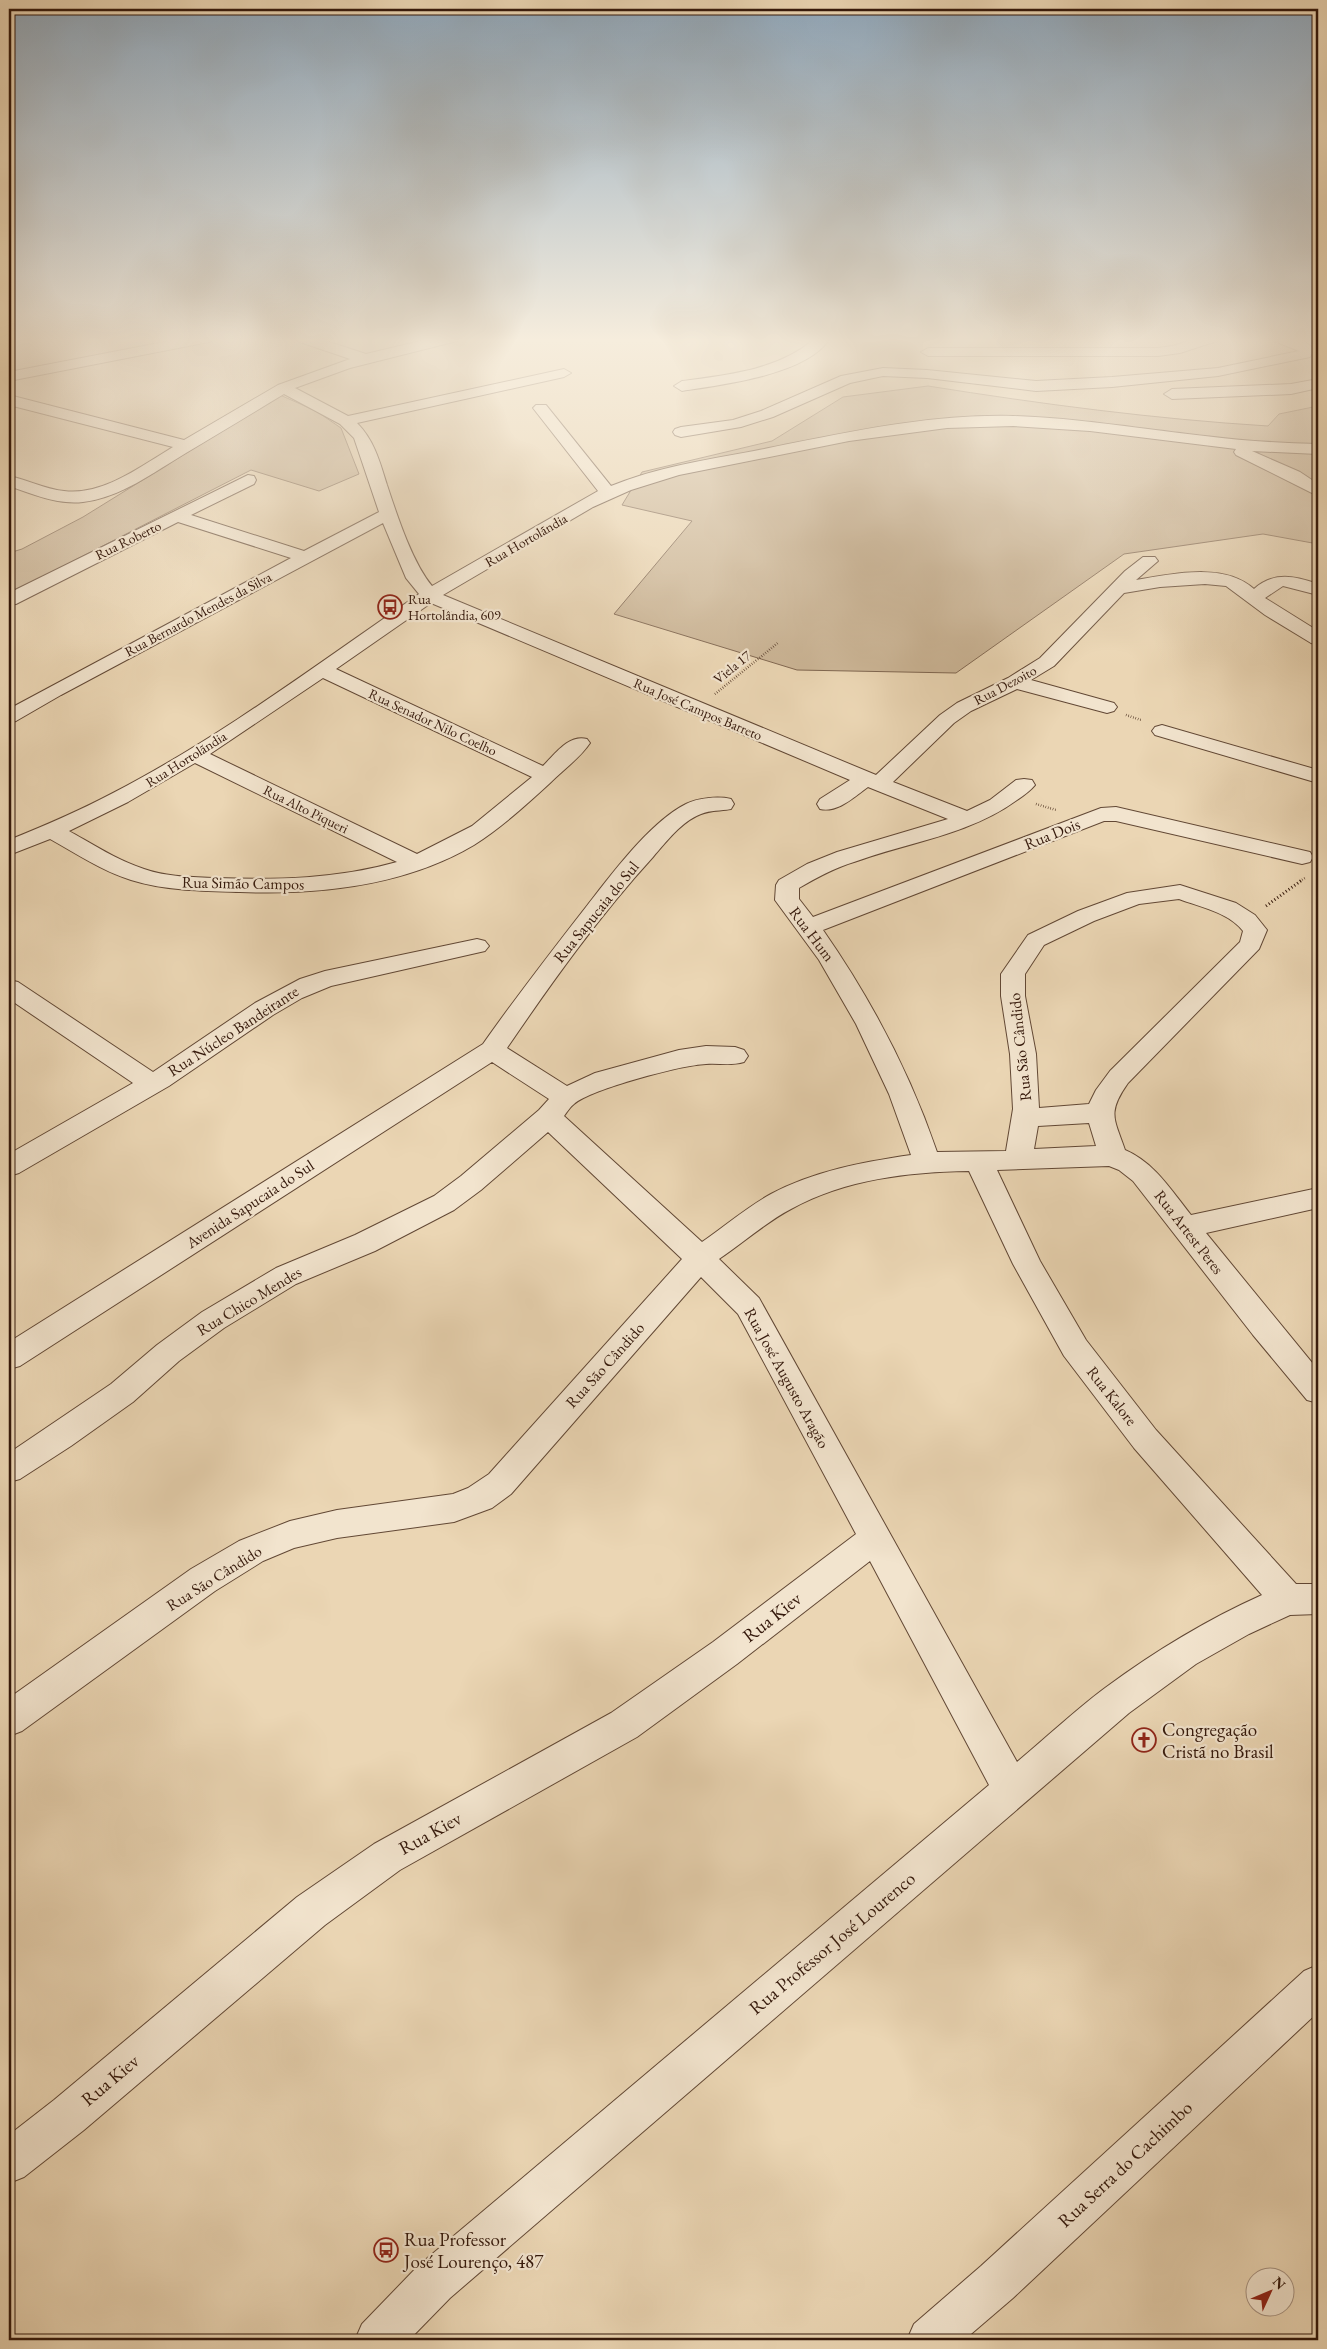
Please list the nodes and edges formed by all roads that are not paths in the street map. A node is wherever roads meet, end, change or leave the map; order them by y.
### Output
1 (184, 448) edge
2 (366, 448) edge
3 (572, 448) edge
4 (794, 448) edge
5 (1233, 448) edge
6 (1292, 448) edge
7 (1318, 449) edge
8 (248, 480) dead end
9 (9, 482) edge
10 (26, 487) junction
11 (1318, 491) edge
12 (608, 493) junction
13 (9, 496) edge
14 (388, 514) junction
15 (177, 516) junction
16 (304, 558) junction
17 (1149, 562) dead end
18 (1119, 588) junction
19 (1318, 590) edge
20 (430, 596) junction
21 (1254, 599) junction
22 (9, 600) edge
23 (1318, 639) edge
24 (321, 670) junction
25 (1015, 682) junction
26 (54, 691) junction
27 (9, 696) edge
28 (1107, 707) road end
29 (9, 718) edge
30 (1162, 731) road end
31 (580, 743) dead end
32 (195, 755) junction
33 (545, 774) junction
34 (1318, 777) edge
35 (872, 782) junction
36 (1018, 790) road end
37 (723, 804) dead end
38 (828, 804) dead end
39 (968, 819) junction
40 (54, 832) junction
41 (9, 848) edge
42 (417, 863) junction
43 (1306, 866) road end
44 (810, 927) junction
45 (477, 946) dead end
46 (9, 988) edge
47 (492, 1050) junction
48 (735, 1056) dead end
49 (151, 1083) junction
50 (557, 1107) junction
51 (1099, 1113) junction
52 (1026, 1118) junction
53 (1113, 1156) junction
54 (1018, 1160) junction
55 (927, 1162) junction
56 (979, 1162) junction
57 (9, 1166) edge
58 (1318, 1198) edge
59 (1185, 1227) junction
60 (699, 1259) junction
61 (9, 1358) edge
62 (1318, 1391) edge
63 (9, 1469) edge
64 (875, 1538) junction
65 (1303, 1599) edge
66 (9, 1719) edge
67 (1012, 1790) junction
68 (1318, 1985) edge
69 (9, 2162) edge
70 (378, 2340) edge
71 (930, 2340) edge

1 - 10 street
2 - 14 street
3 - 12 street
4 - 12 street, Rua Hortolãndia
5 - 11 street
6 - 7 street, Rua Hortolãndia
8 - 15 street, Rua Roberto
9 - 10 street
10 - 13 street
12 - 20 street, Rua Hortolãndia
14 - 16 street, Rua Bernardo Mendes da Silva
14 - 20 street
15 - 16 street
15 - 22 street, Rua Roberto
16 - 26 street, Rua Bernardo Mendes da Silva
17 - 18 street, Rua Dezoito
18 - 21 street
18 - 25 street, Rua Dezoito
19 - 21 street
20 - 24 street, Rua Hortolãndia
20 - 35 street, Rua José Campos Barreto
21 - 23 street
24 - 32 street, Rua Hortolãndia
24 - 33 street, Rua Senador Nilo Coelho
25 - 28 street
25 - 35 street, Rua Dezoito
26 - 27 street
26 - 29 street, Rua Bernardo Mendes da Silva
30 - 34 street
31 - 33 street, Rua Simão Campos
32 - 40 street, Rua Hortolãndia
32 - 42 street, Rua Alto Piqueri
33 - 42 street, Rua Simão Campos
35 - 38 street, Rua Dezoito
35 - 39 street, Rua José Campos Barreto
36 - 39 street, Rua Hum
37 - 47 street, Rua Sapucaia do Sul
39 - 44 street, Rua Hum
40 - 41 street, Rua Hortolãndia
40 - 42 street, Rua Simão Campos
43 - 44 street, Rua Dois
44 - 55 street, Rua Hum
45 - 49 street, Rua Núcleo Bandeirante
46 - 49 street
47 - 50 street, Rua José Augusto Aragão
47 - 61 street, Avenida Sapucaia do Sul
48 - 50 street, Rua Chico Mendes
49 - 57 street, Rua Núcleo Bandeirante
50 - 60 street, Rua José Augusto Aragão
50 - 63 street, Rua Chico Mendes
51 - 52 street
51 - 52 street, Rua São Cândido
51 - 53 street
52 - 54 street, Rua São Cândido
53 - 54 street, Rua Artest Peres
53 - 59 street, Rua Artest Peres
54 - 56 street, Rua São Cândido
55 - 56 street, Rua São Cândido
55 - 60 street, Rua São Cândido
56 - 65 street, Rua Kalore
58 - 59 street
59 - 62 street, Rua Artest Peres
60 - 64 street, Rua José Augusto Aragão
60 - 66 street, Rua São Cândido
64 - 67 street, Rua José Augusto Aragão
64 - 69 street, Rua Kiev
65 - 67 street, Rua Professor José Lourenco
67 - 70 street, Rua Professor José Lourenco
68 - 71 street, Rua Serra do Cachimbo

